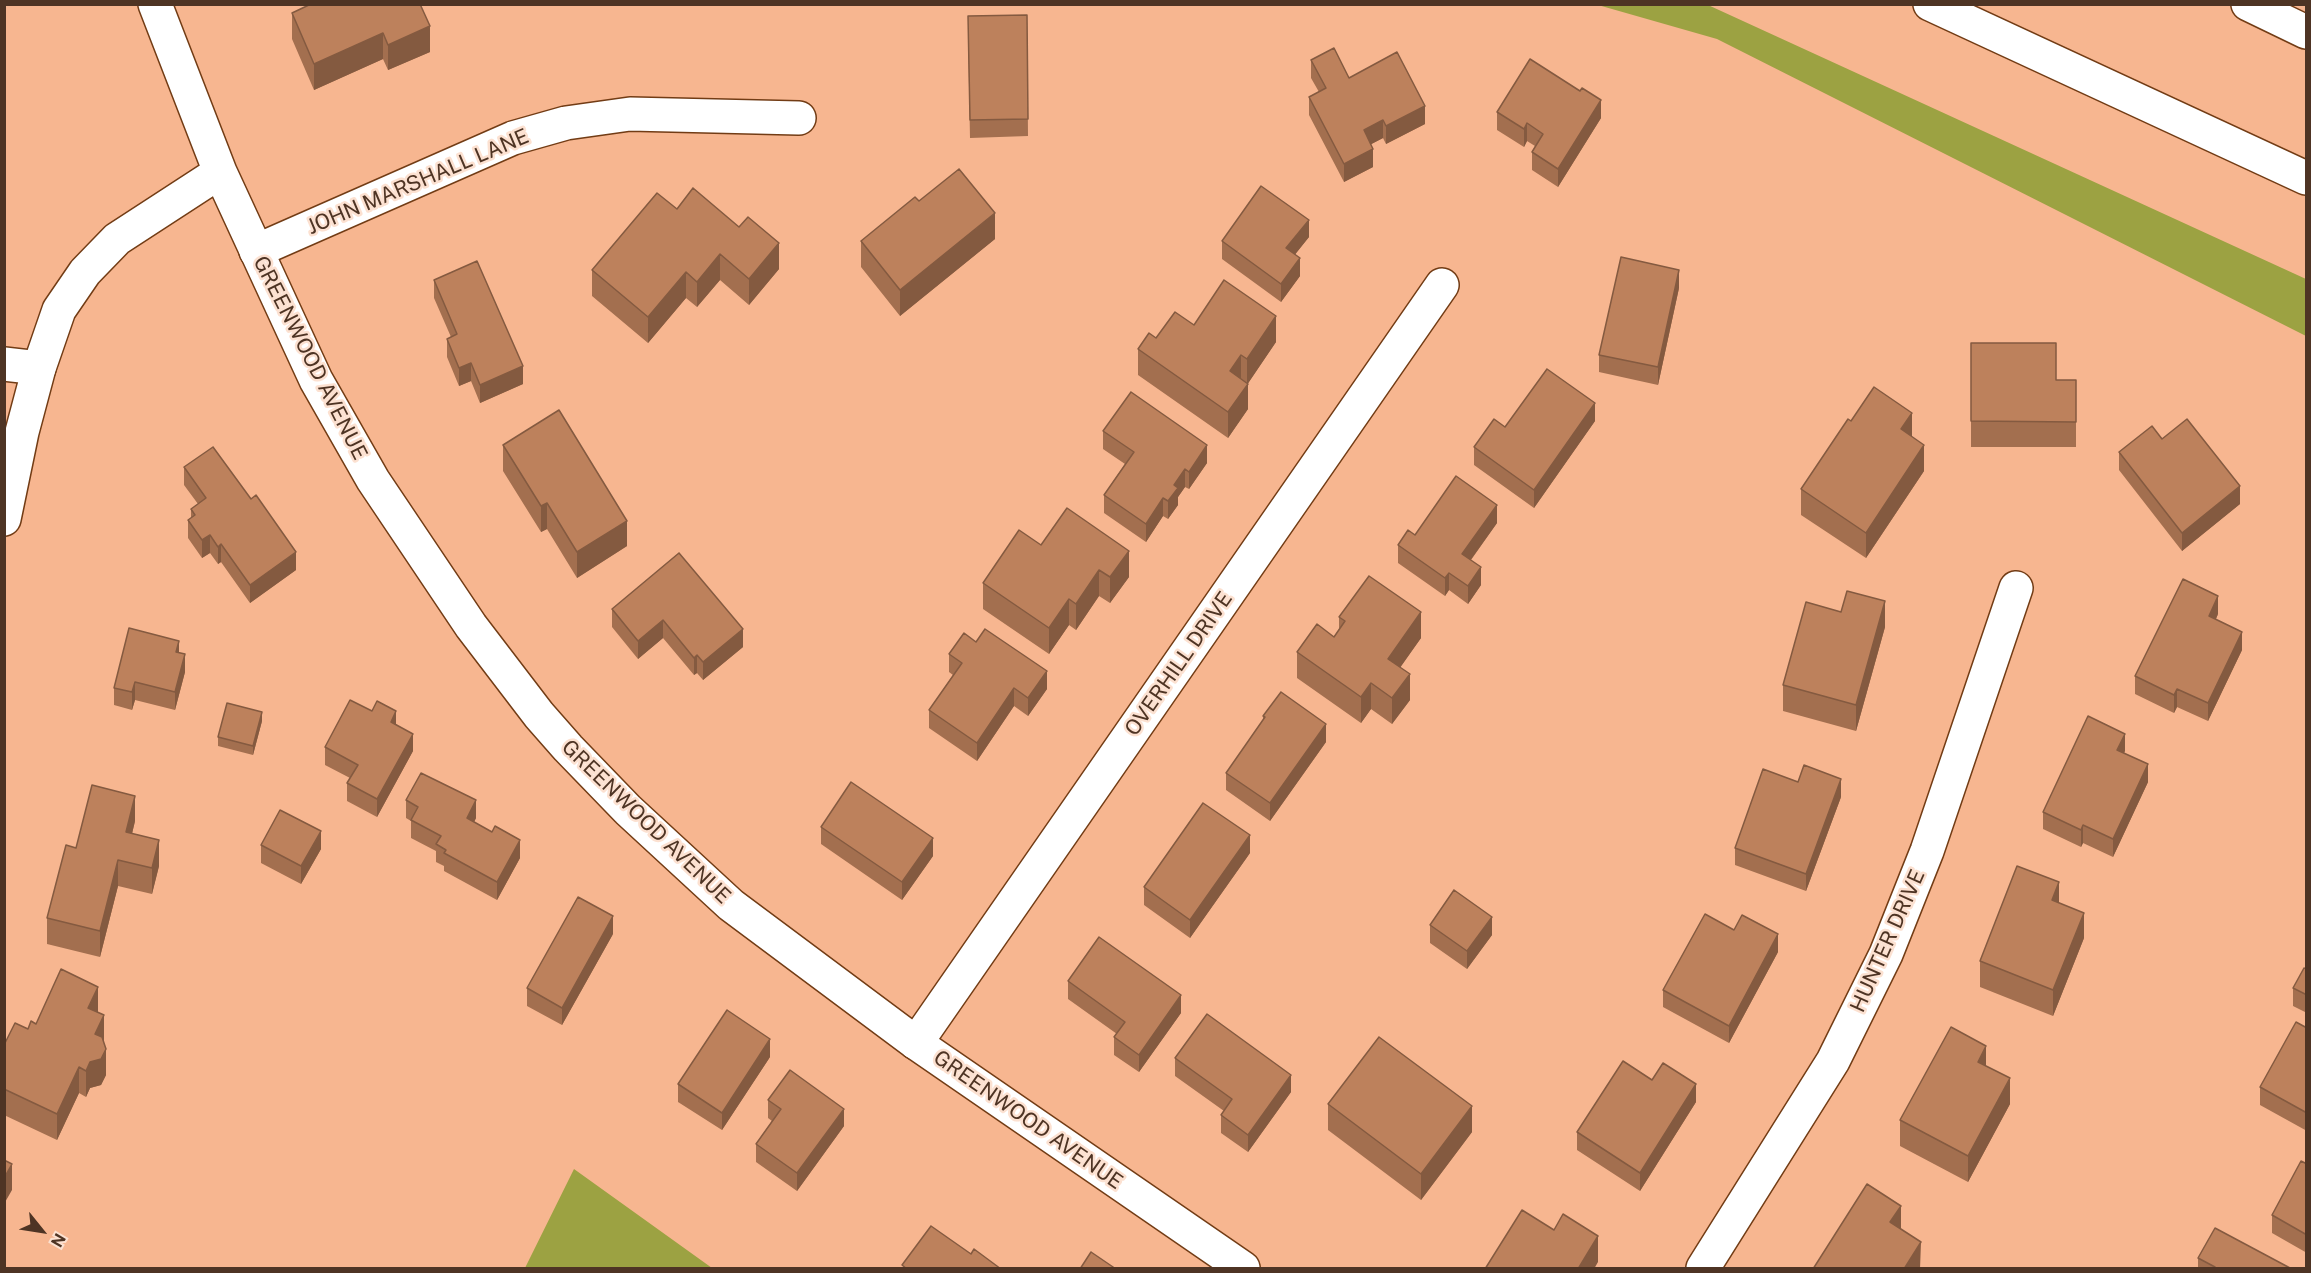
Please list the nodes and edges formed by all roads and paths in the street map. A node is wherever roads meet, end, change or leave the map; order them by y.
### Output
1 (155, 4) edge
2 (1930, 4) edge
3 (2248, 4) edge
4 (2307, 32) edge
5 (799, 118) dead end
6 (220, 172) junction
7 (2307, 178) edge
8 (256, 251) junction
9 (1442, 285) dead end
10 (4, 364) edge
11 (39, 368) junction
12 (4, 519) edge
13 (2016, 588) dead end
14 (916, 1043) junction
15 (1243, 1269) edge
16 (1703, 1269) edge

1 - 6 main road, GREENWOOD AVENUE
2 - 7 main road
3 - 4 main road
5 - 8 main road, JOHN MARSHALL LANE
6 - 8 main road, GREENWOOD AVENUE
6 - 11 main road
8 - 14 main road, GREENWOOD AVENUE
9 - 14 main road, OVERHILL DRIVE
10 - 11 main road
11 - 12 main road
13 - 16 main road, HUNTER DRIVE
14 - 15 main road, GREENWOOD AVENUE

